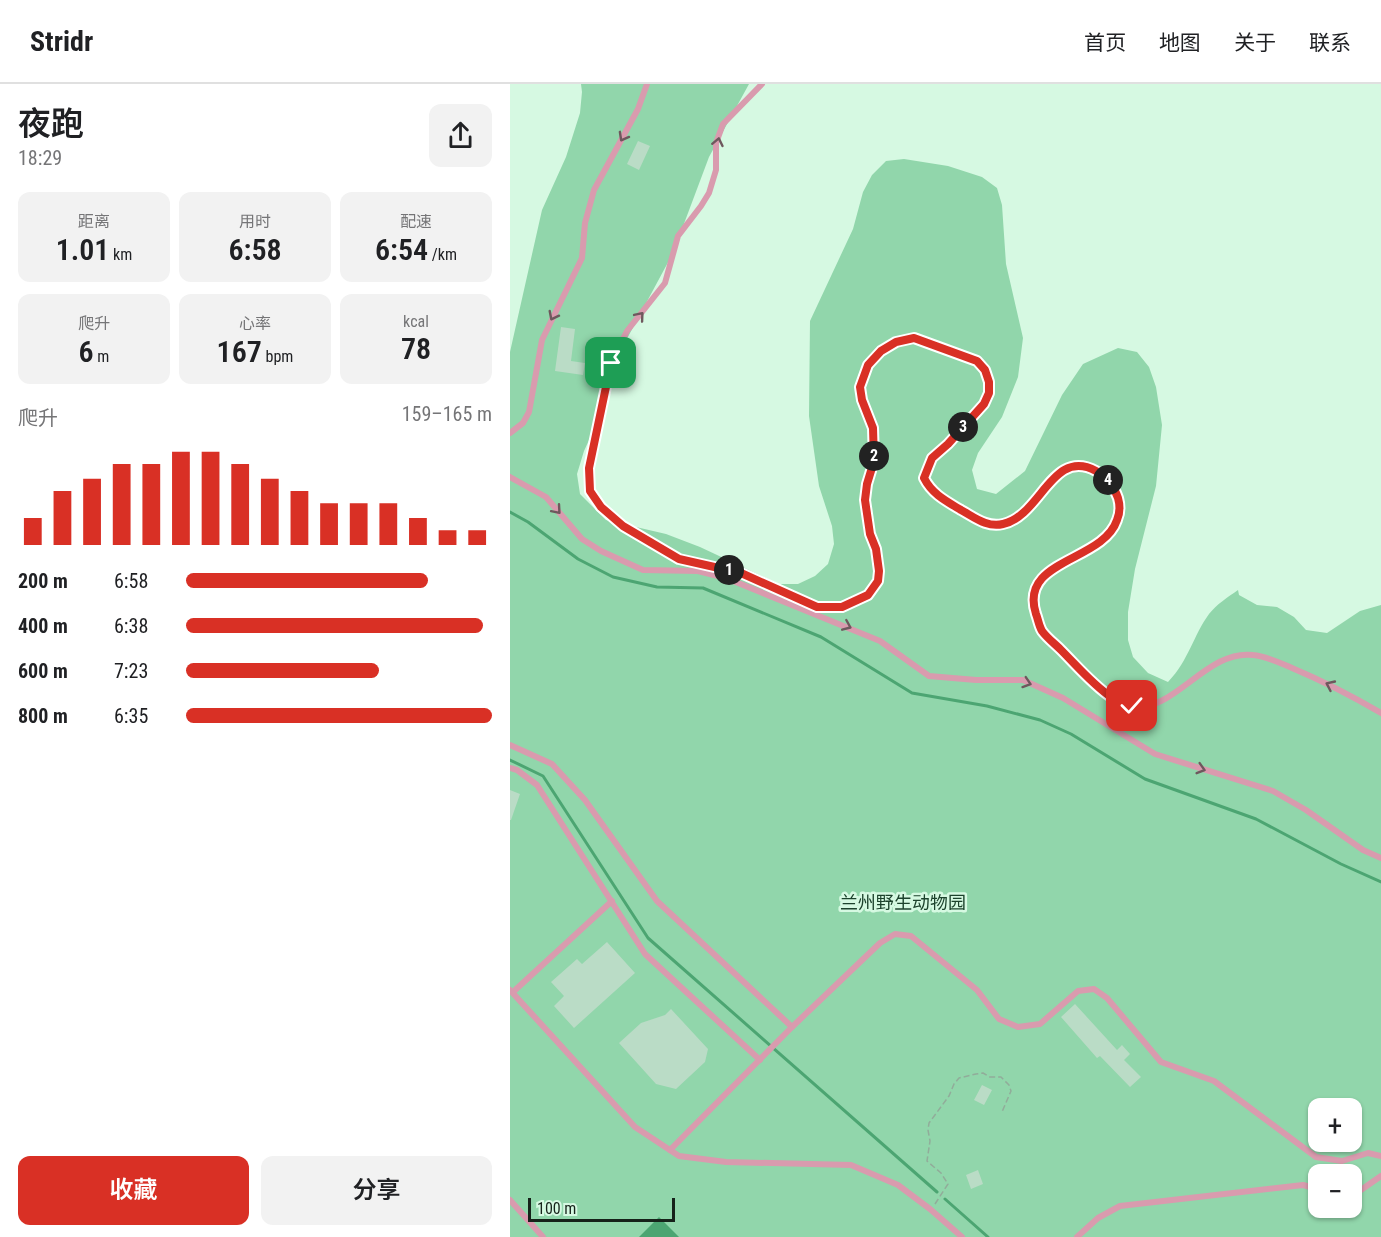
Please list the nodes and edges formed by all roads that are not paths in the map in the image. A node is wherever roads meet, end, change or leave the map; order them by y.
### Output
1 (647, 84) edge
2 (762, 84) edge
3 (510, 433) edge
4 (510, 477) edge
5 (1381, 713) edge
6 (510, 745) edge
7 (510, 768) edge
8 (1381, 858) edge
9 (612, 901) junction
10 (512, 991) edge
11 (792, 1028) junction
12 (760, 1060) junction
13 (670, 1150) junction
14 (1381, 1156) edge
15 (1381, 1176) edge
16 (1308, 1186) edge
17 (1362, 1189) edge
18 (510, 1200) edge
19 (543, 1237) edge
20 (962, 1237) edge
21 (1077, 1237) edge

1 -> 3 lane
5 -> 2 lane
4 -> 8 lane
6 - 11 lane
7 - 9 lane
9 - 10 lane
9 - 12 lane
10 - 13 lane
11 - 12 lane
11 - 14 lane
12 - 13 lane
13 - 20 lane
15 - 17 lane
16 - 21 lane
18 - 19 lane

